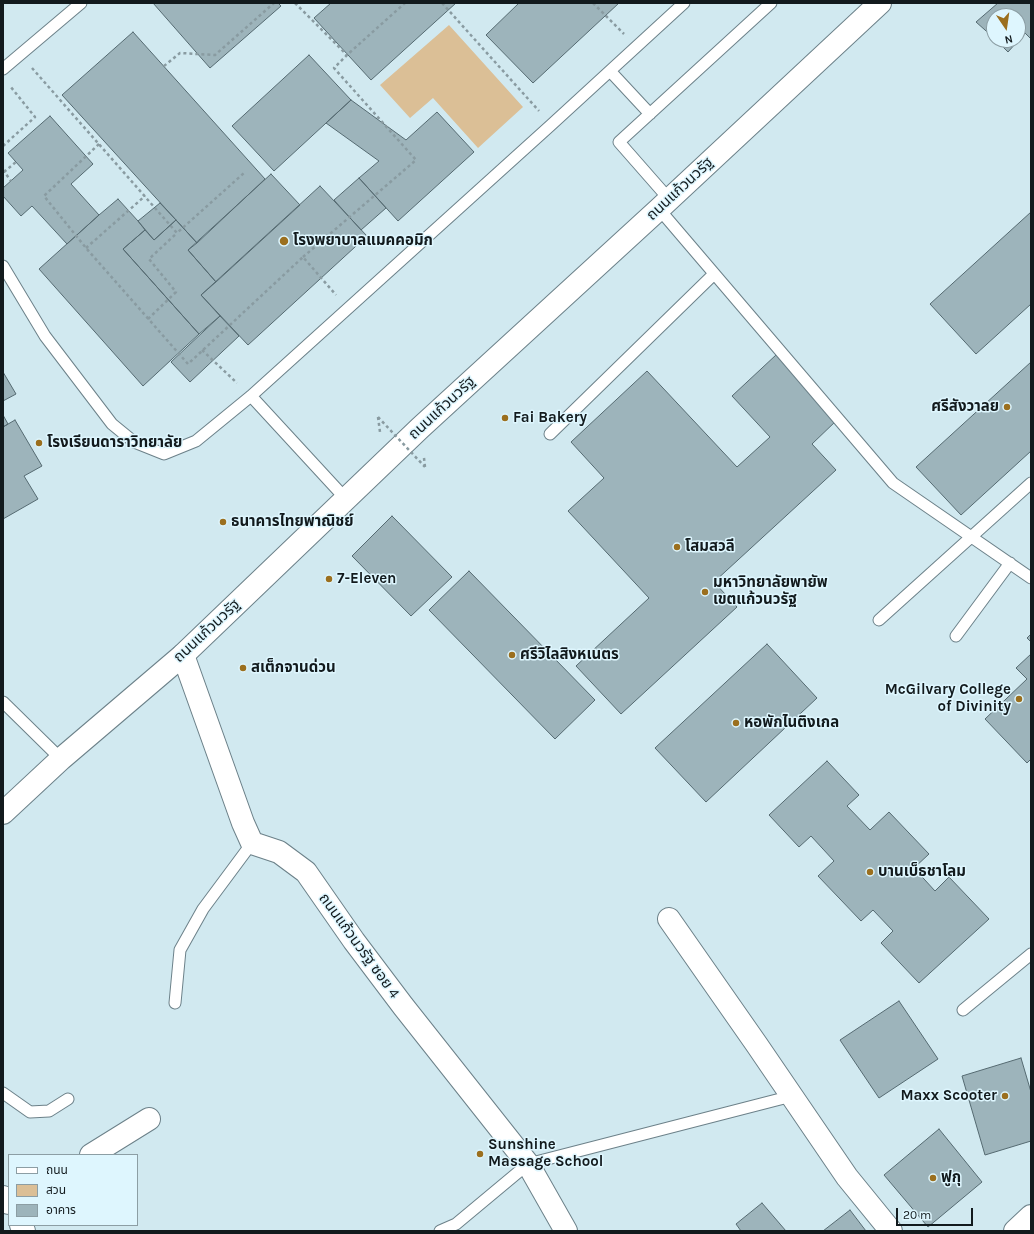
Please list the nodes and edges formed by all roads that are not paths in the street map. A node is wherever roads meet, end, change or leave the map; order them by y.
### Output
1 (81, 3) edge
2 (684, 3) edge
3 (771, 3) edge
4 (880, 3) edge
5 (3, 69) edge
6 (610, 71) junction
7 (650, 114) junction
8 (664, 204) junction
9 (3, 266) edge
10 (714, 274) junction
11 (252, 396) junction
12 (550, 434) dead end
13 (1031, 483) edge
14 (345, 498) junction
15 (971, 537) junction
16 (1010, 563) junction
17 (1031, 578) edge
18 (879, 620) dead end
19 (956, 636) dead end
20 (183, 654) junction
21 (3, 702) edge
22 (61, 760) junction
23 (3, 813) edge
24 (252, 843) junction
25 (669, 919) dead end
26 (1031, 954) edge
27 (175, 1003) dead end
28 (963, 1010) dead end
29 (3, 1093) edge
30 (792, 1096) junction
31 (68, 1099) dead end
32 (149, 1119) dead end
33 (93, 1154) edge
34 (528, 1164) junction
35 (1031, 1216) edge
36 (440, 1231) edge
37 (566, 1231) edge
38 (891, 1231) edge
39 (1015, 1231) edge

1 - 5 lane
2 - 6 lane
3 - 7 lane
4 - 8 street, ถนนแก้วนวรัฐ
6 - 7 lane
6 - 11 lane
7 - 8 lane
8 - 10 lane
8 - 14 street, ถนนแก้วนวรัฐ
9 - 11 lane
10 - 12 lane
10 - 15 lane
11 - 14 lane
13 - 15 lane
14 - 20 street, ถนนแก้วนวรัฐ
15 - 16 lane
15 - 18 lane
16 - 17 lane
16 - 19 lane
20 - 22 street, ถนนแก้วนวรัฐ
20 - 24 street
21 - 22 lane
22 - 23 street, ถนนแก้วนวรัฐ
24 - 27 lane
24 - 34 street, ถนนแก้วนวรัฐ ซอย 4
25 - 30 street
26 - 28 lane
29 - 31 lane
30 - 34 lane
30 - 38 street
32 - 33 street
34 - 36 lane
34 - 37 street, ถนนแก้วนวรัฐ ซอย 4
35 - 39 street

